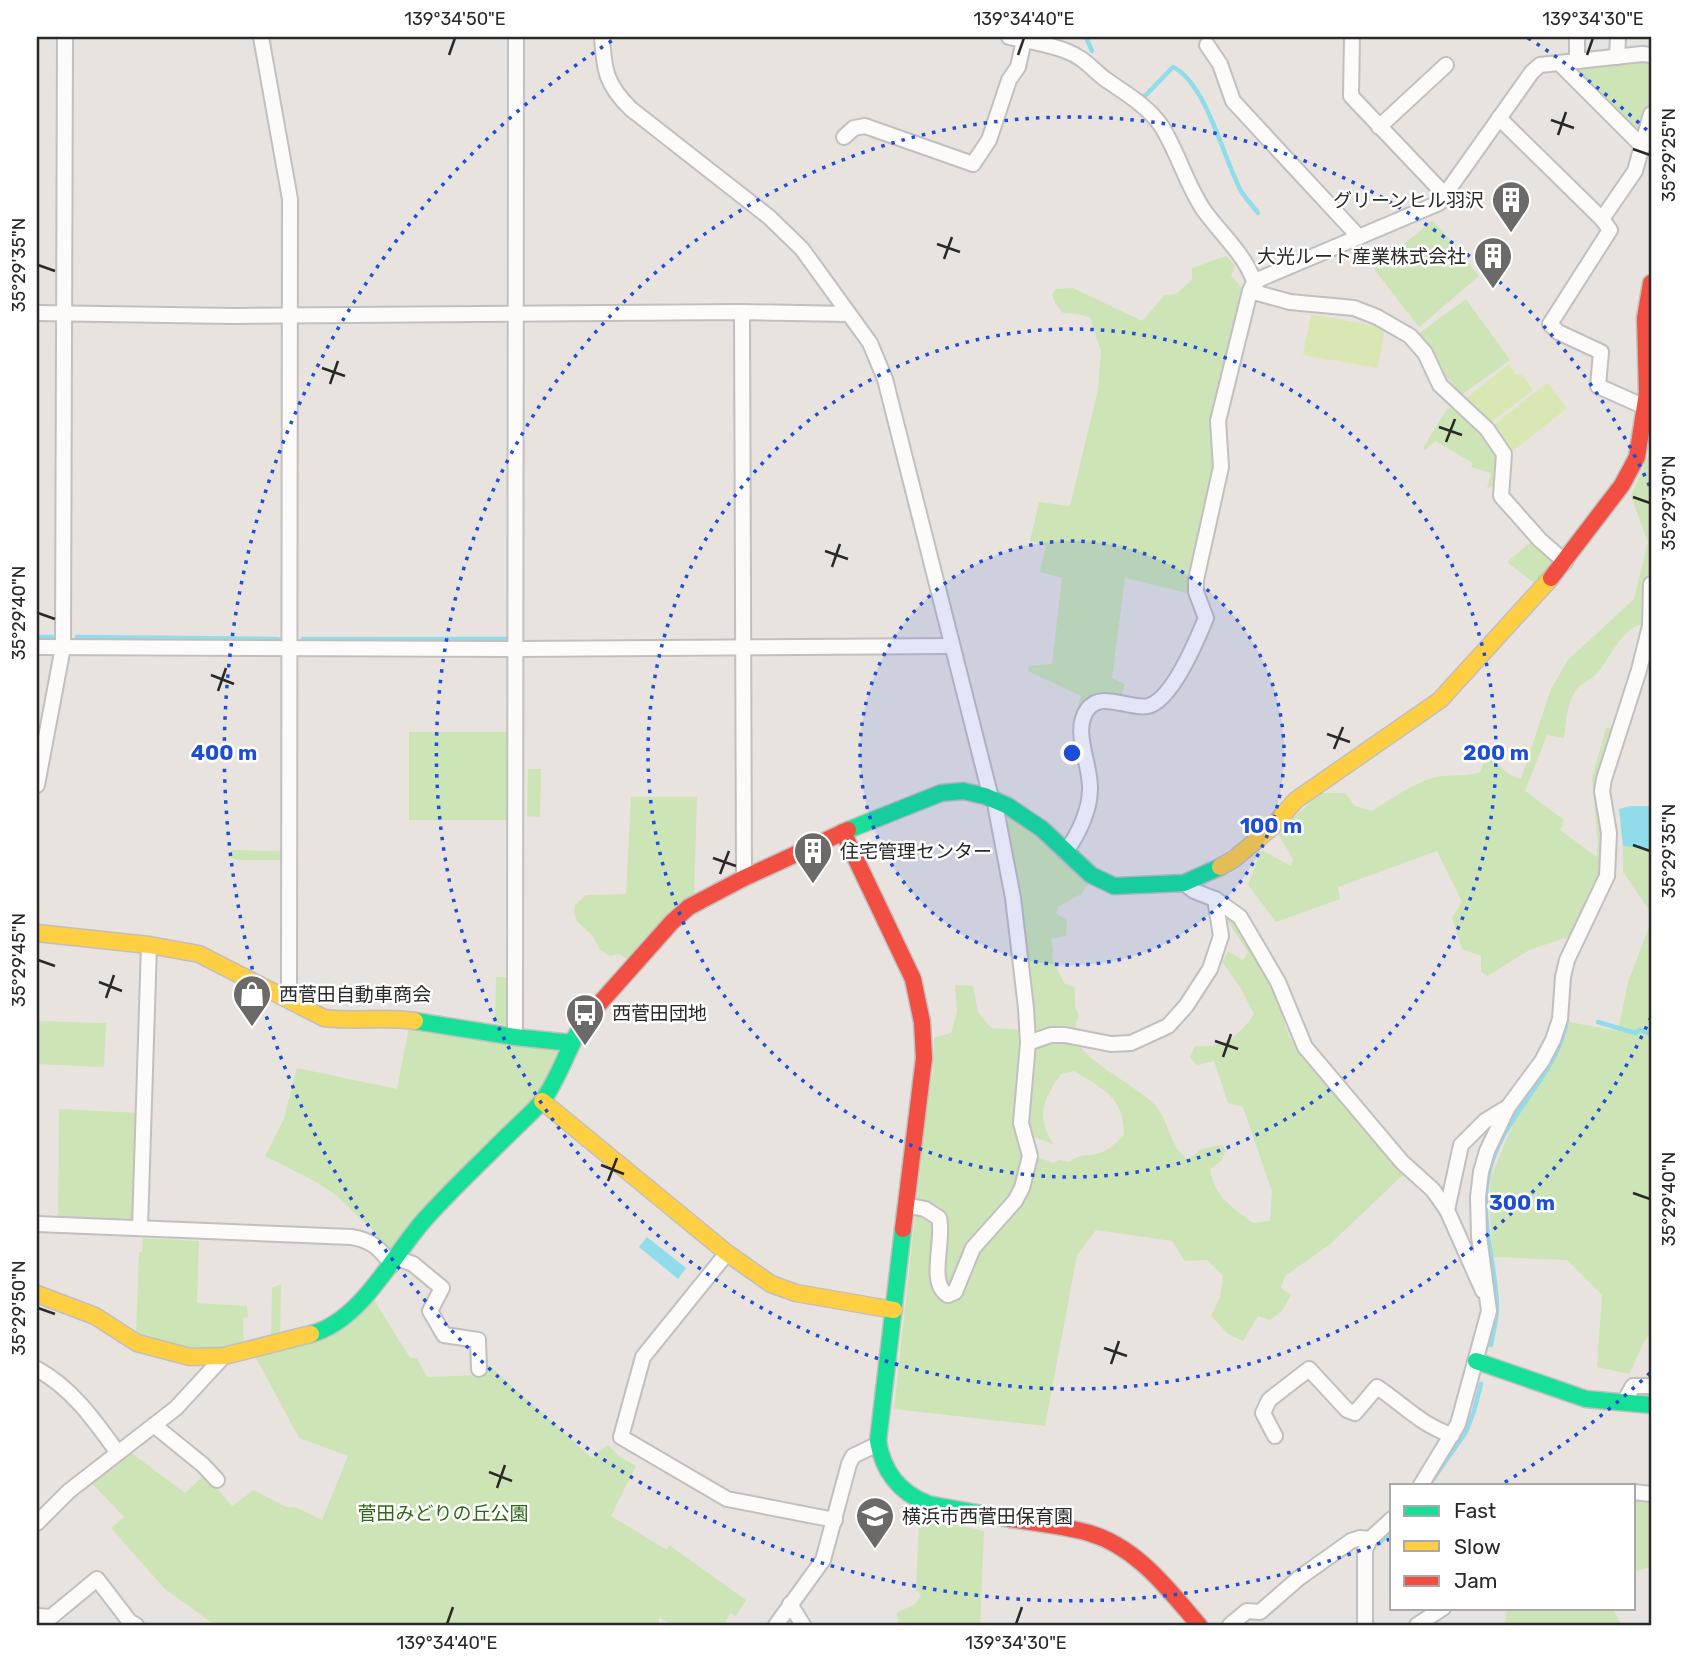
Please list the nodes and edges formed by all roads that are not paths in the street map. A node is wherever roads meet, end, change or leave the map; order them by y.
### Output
1 (65, 37) edge
2 (261, 37) edge
3 (516, 37) edge
4 (602, 37) edge
5 (1009, 37) edge
6 (1352, 37) edge
7 (1577, 37) edge
8 (1618, 37) edge
9 (1024, 40) junction
10 (1207, 45) dead end
11 (1651, 55) edge
12 (1617, 57) junction
13 (1577, 61) junction
14 (1559, 63) junction
15 (1446, 65) dead end
16 (1651, 114) edge
17 (1499, 118) junction
18 (1379, 127) junction
19 (844, 137) dead end
20 (1643, 147) junction
21 (1446, 196) junction
22 (1602, 219) junction
23 (1359, 237) junction
24 (1255, 281) junction
25 (1651, 283) edge
26 (516, 312) junction
27 (742, 312) junction
28 (37, 313) edge
29 (64, 313) junction
30 (291, 314) junction
31 (849, 314) junction
32 (1645, 407) junction
33 (1645, 451) edge
34 (1565, 562) junction
35 (1651, 584) edge
36 (741, 646) junction
37 (952, 646) junction
38 (37, 647) edge
39 (63, 647) junction
40 (290, 647) junction
41 (516, 649) junction
42 (37, 785) edge
43 (994, 800) junction
44 (844, 832) junction
45 (1065, 852) junction
46 (744, 878) junction
47 (1184, 883) junction
48 (1215, 899) junction
49 (37, 933) edge
50 (149, 945) junction
51 (289, 1000) junction
52 (515, 1037) junction
53 (572, 1043) junction
54 (1028, 1043) junction
55 (542, 1101) junction
56 (1508, 1107) junction
57 (906, 1205) junction
58 (1447, 1210) junction
59 (37, 1224) edge
60 (140, 1227) junction
61 (727, 1253) junction
62 (395, 1261) junction
63 (37, 1294) edge
64 (1488, 1298) junction
65 (894, 1310) junction
66 (224, 1356) junction
67 (1476, 1361) junction
68 (37, 1369) edge
69 (479, 1370) dead end
70 (1651, 1386) edge
71 (1624, 1402) junction
72 (1651, 1405) edge
73 (155, 1426) junction
74 (1452, 1435) junction
75 (1275, 1436) dead end
76 (878, 1444) junction
77 (118, 1453) junction
78 (217, 1480) dead end
79 (1421, 1484) edge
80 (835, 1520) junction
81 (1390, 1521) edge
82 (37, 1523) edge
83 (1370, 1539) junction
84 (790, 1604) junction
85 (1440, 1610) edge
86 (37, 1616) edge
87 (1424, 1623) edge
88 (131, 1624) edge
89 (776, 1625) edge
90 (803, 1625) edge
91 (1199, 1625) edge
92 (1230, 1625) edge
93 (1365, 1625) edge

1 - 29 street
2 - 30 street
3 - 26 street
4 - 31 street
5 - 9 street
6 - 18 street
7 - 13 street
8 - 12 street
9 - 19 street
9 - 24 street
10 - 23 street
11 - 12 street
12 - 13 street
13 - 14 street
14 - 17 street
14 - 20 street
15 - 18 street
16 - 20 street
17 - 21 street
17 - 22 street
18 - 21 street
20 - 22 street
21 - 23 street
22 - 32 street
23 - 24 street
24 - 34 street
24 - 45 street
25 - 32 street
26 - 27 street
26 - 30 street
26 - 41 street
27 - 31 street
27 - 36 street
28 - 29 street
29 - 30 street
29 - 39 street
30 - 40 street
31 - 37 street
32 - 33 street
33 - 34 street
34 - 47 street
35 - 56 street
36 - 37 street
36 - 41 street
36 - 46 street
37 - 43 street
38 - 39 street
39 - 40 street
39 - 42 street
40 - 41 street
40 - 51 street
41 - 52 street
43 - 44 street
43 - 45 street
43 - 54 street
44 - 46 street
44 - 57 street
45 - 47 street
46 - 53 street
47 - 48 street
48 - 54 street
48 - 58 street
49 - 50 street
50 - 51 street
50 - 60 street
51 - 52 street
52 - 53 street
53 - 55 street
54 - 57 street
55 - 61 street
55 - 62 street
56 - 58 street
56 - 64 street
57 - 65 street
58 - 64 street
59 - 60 street
60 - 62 street
61 - 65 street
61 - 80 street
62 - 66 street
62 - 69 street
63 - 66 street
64 - 67 street
65 - 76 street
66 - 73 street
67 - 71 street
67 - 74 street
68 - 77 street
70 - 71 street
71 - 72 street
73 - 77 street
73 - 78 street
74 - 75 street
74 - 79 street
76 - 80 street
76 - 91 street
77 - 82 street
80 - 84 street
81 - 83 street
83 - 92 street
83 - 93 street
84 - 89 street
84 - 90 street
85 - 87 street
86 - 88 street

